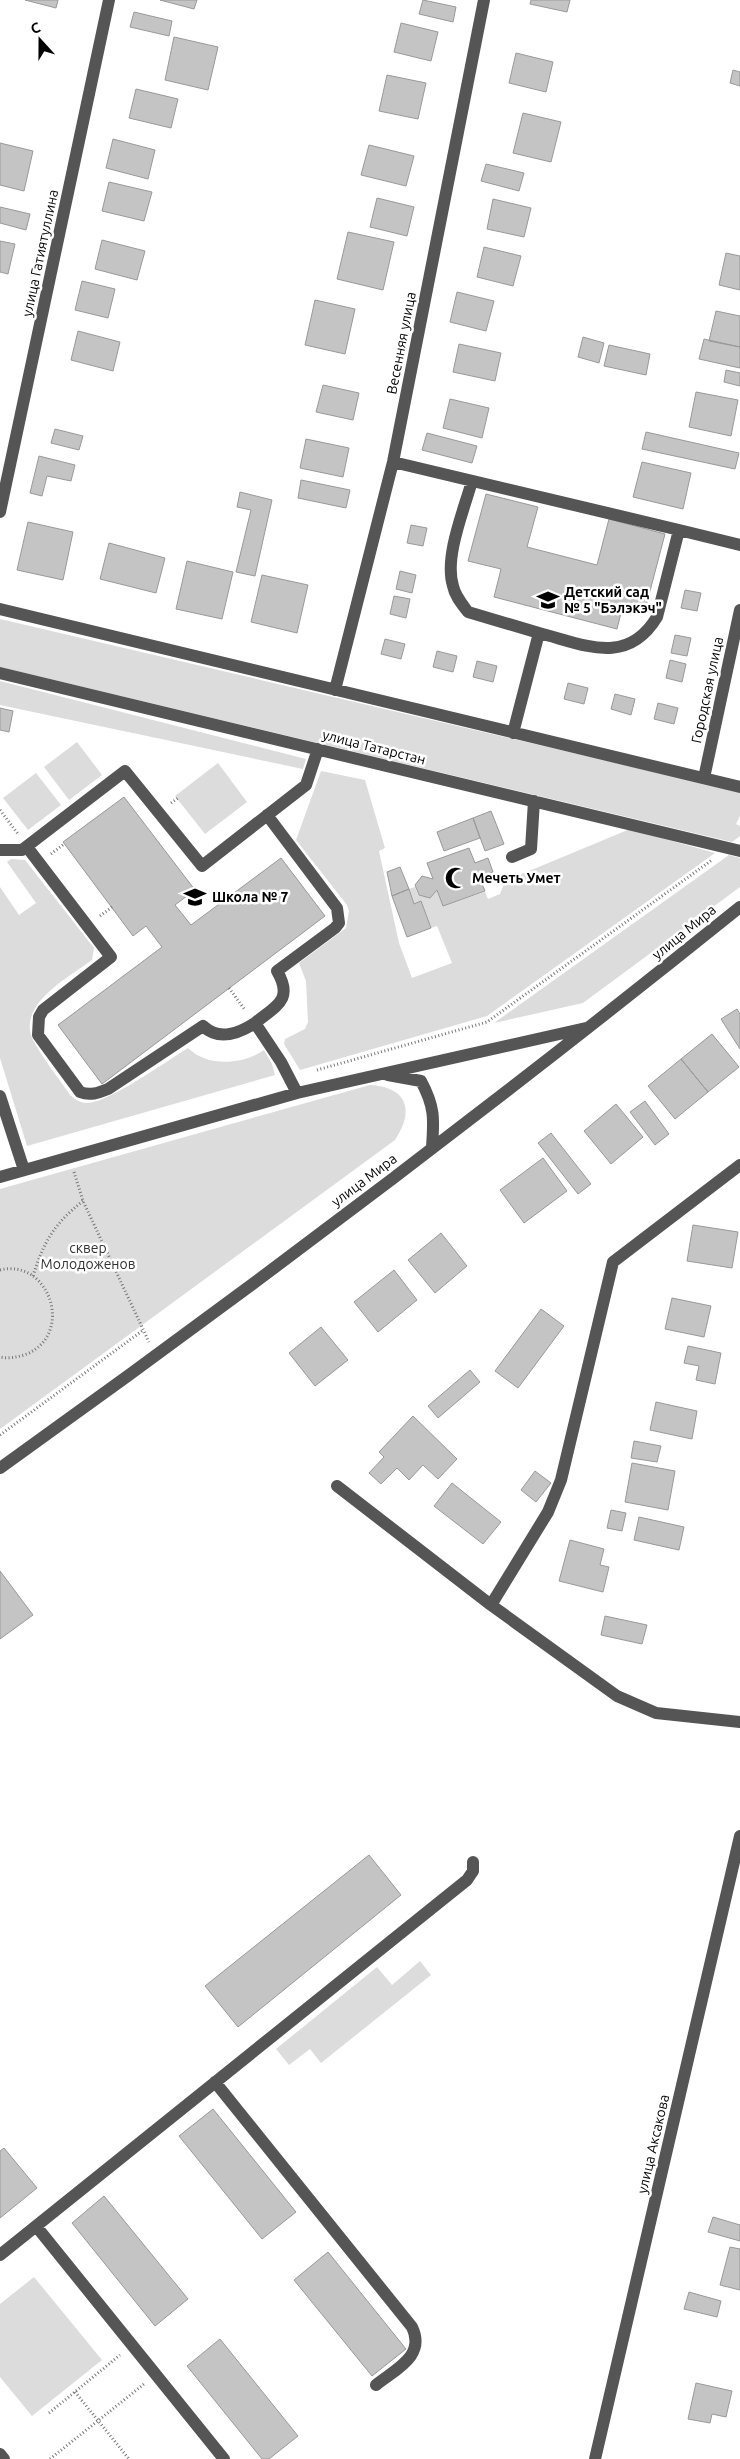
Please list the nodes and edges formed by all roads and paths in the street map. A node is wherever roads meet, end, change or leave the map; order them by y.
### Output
1 (109, 0) edge
2 (484, 0) edge
3 (393, 462) junction
4 (472, 481) junction
5 (0, 512) edge
6 (679, 530) junction
7 (740, 545) edge
8 (0, 609) edge
9 (740, 610) edge
10 (538, 633) junction
11 (0, 673) edge
12 (335, 690) junction
13 (513, 733) junction
14 (318, 749) junction
15 (704, 778) junction
16 (740, 786) edge
17 (534, 801) junction
18 (0, 810) edge
19 (267, 815) junction
20 (27, 847) junction
21 (0, 850) edge
22 (734, 850) edge
23 (512, 857) dead end
24 (740, 907) edge
25 (229, 988) dead end
26 (255, 1023) junction
27 (591, 1027) junction
28 (383, 1074) junction
29 (289, 1078) junction
30 (297, 1093) junction
31 (0, 1096) edge
32 (432, 1147) junction
33 (69, 1157) junction
34 (740, 1165) edge
35 (24, 1170) junction
36 (0, 1177) edge
37 (83, 1201) junction
38 (0, 1270) edge
39 (33, 1276) junction
40 (142, 1331) junction
41 (156, 1356) junction
42 (0, 1357) edge
43 (0, 1435) edge
44 (0, 1468) edge
45 (337, 1486) dead end
46 (490, 1605) junction
47 (740, 1722) edge
48 (740, 1836) edge
49 (473, 1862) dead end
50 (215, 2082) junction
51 (36, 2226) junction
52 (0, 2255) edge
53 (133, 2345) junction
54 (156, 2374) junction
55 (376, 2385) dead end
56 (75, 2392) junction
57 (49, 2413) dead end
58 (98, 2420) junction
59 (0, 2454) edge
60 (4, 2459) edge
61 (50, 2459) edge
62 (129, 2459) edge
63 (224, 2459) edge
64 (595, 2459) edge

1 - 5 street, улица Гатиятуллина
2 - 3 street, Весенняя улица
3 - 4 street
3 - 12 street, Весенняя улица
4 - 6 street
4 - 10 street
6 - 7 street
6 - 10 street
8 - 12 street
9 - 15 street, Городская улица
10 - 13 street
11 - 14 street, улица Татарстан
12 - 13 street
13 - 15 street
14 - 17 street, улица Татарстан
14 - 19 street
15 - 16 street
17 - 22 street, улица Татарстан
17 - 23 street
18 - 20 path
19 - 20 street
19 - 26 street
20 - 21 street
20 - 26 street
22 - 29 path
24 - 27 street, улица Мира
25 - 26 path
26 - 29 street
27 - 28 street
27 - 32 street, улица Мира
28 - 30 street
28 - 32 street
29 - 30 street
30 - 33 street
31 - 35 street
32 - 41 street, улица Мира
33 - 35 street
33 - 37 path
34 - 46 street
35 - 36 street
37 - 39 path
37 - 40 path
38 - 39 path
39 - 42 path
40 - 41 path
40 - 43 path
41 - 44 street, улица Мира
45 - 46 street
46 - 47 street
48 - 64 street, улица Аксакова
49 - 50 street
50 - 51 street
50 - 55 street
51 - 52 street
51 - 53 street
53 - 54 street
53 - 56 path
54 - 58 path
54 - 63 street
56 - 57 path
56 - 58 path
58 - 61 path
58 - 62 path
59 - 60 street

